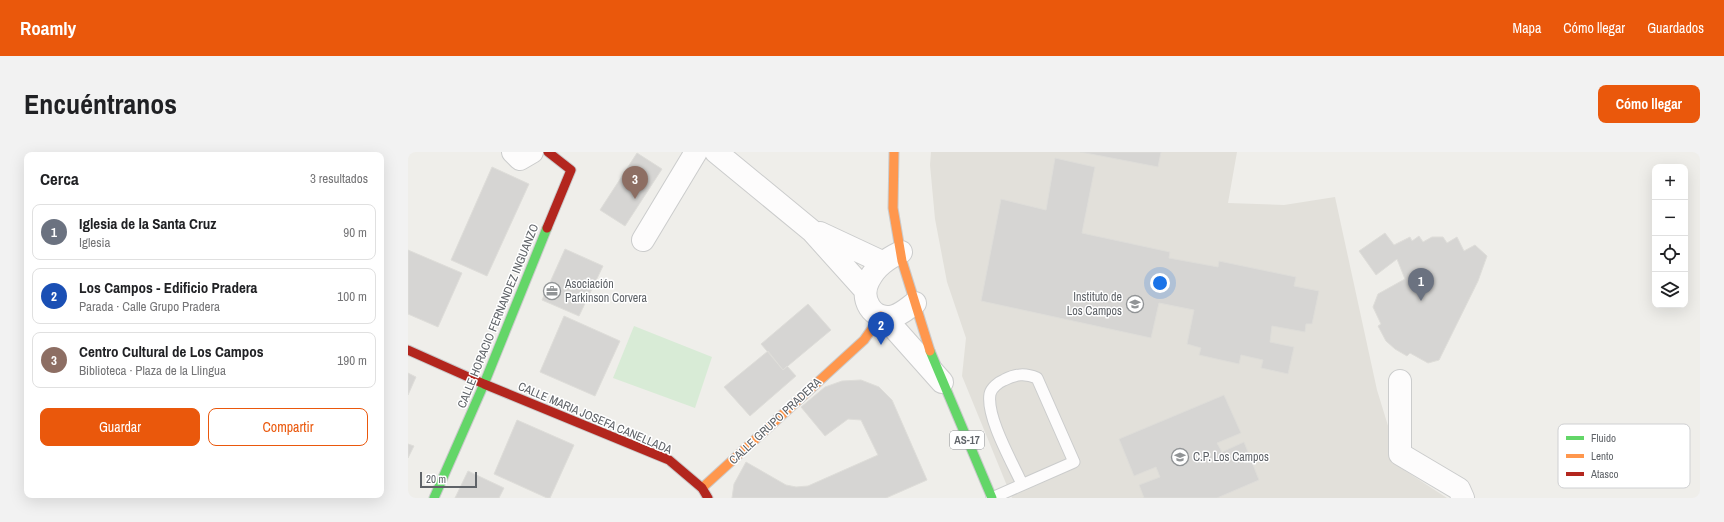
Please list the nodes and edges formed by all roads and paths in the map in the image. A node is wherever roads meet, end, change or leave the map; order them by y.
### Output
1 (514, 152) edge
2 (532, 152) edge
3 (548, 152) edge
4 (696, 152) edge
5 (716, 152) edge
6 (894, 152) edge
7 (812, 230) junction
8 (643, 240) dead end
9 (901, 252) junction
10 (882, 262) junction
11 (865, 290) junction
12 (915, 303) junction
13 (879, 315) junction
14 (408, 350) edge
15 (848, 353) joint
16 (1400, 381) dead end
17 (942, 382) junction
18 (484, 384) junction
19 (1022, 484) junction
20 (702, 488) junction
21 (434, 498) edge
22 (708, 498) edge
23 (992, 498) edge
24 (1463, 498) edge

1 - 2 street
3 - 18 street, CALLE HORACIO FERNANDEZ INGUANZO
4 - 8 street
5 - 7 street
6 - 9 street, AS-17
7 - 10 street
7 - 11 street
9 - 10 street
9 - 12 street, AS-17
10 - 11 street
11 - 13 street
12 - 13 street
12 - 17 street, AS-17
13 - 15 street, CALLE GRUPO PRADERA
13 - 17 street
14 - 18 street, CALLE MARIA JOSEFA CANELLADA
15 - 20 street, CALLE GRUPO PRADERA
16 - 24 street
17 - 23 street, AS-17
18 - 20 street, CALLE MARIA JOSEFA CANELLADA
18 - 21 street, CALLE HORACIO FERNANDEZ INGUANZO
19 - 19 lane
19 - 23 lane
20 - 22 street, CALLE MARIA JOSEFA CANELLADA

